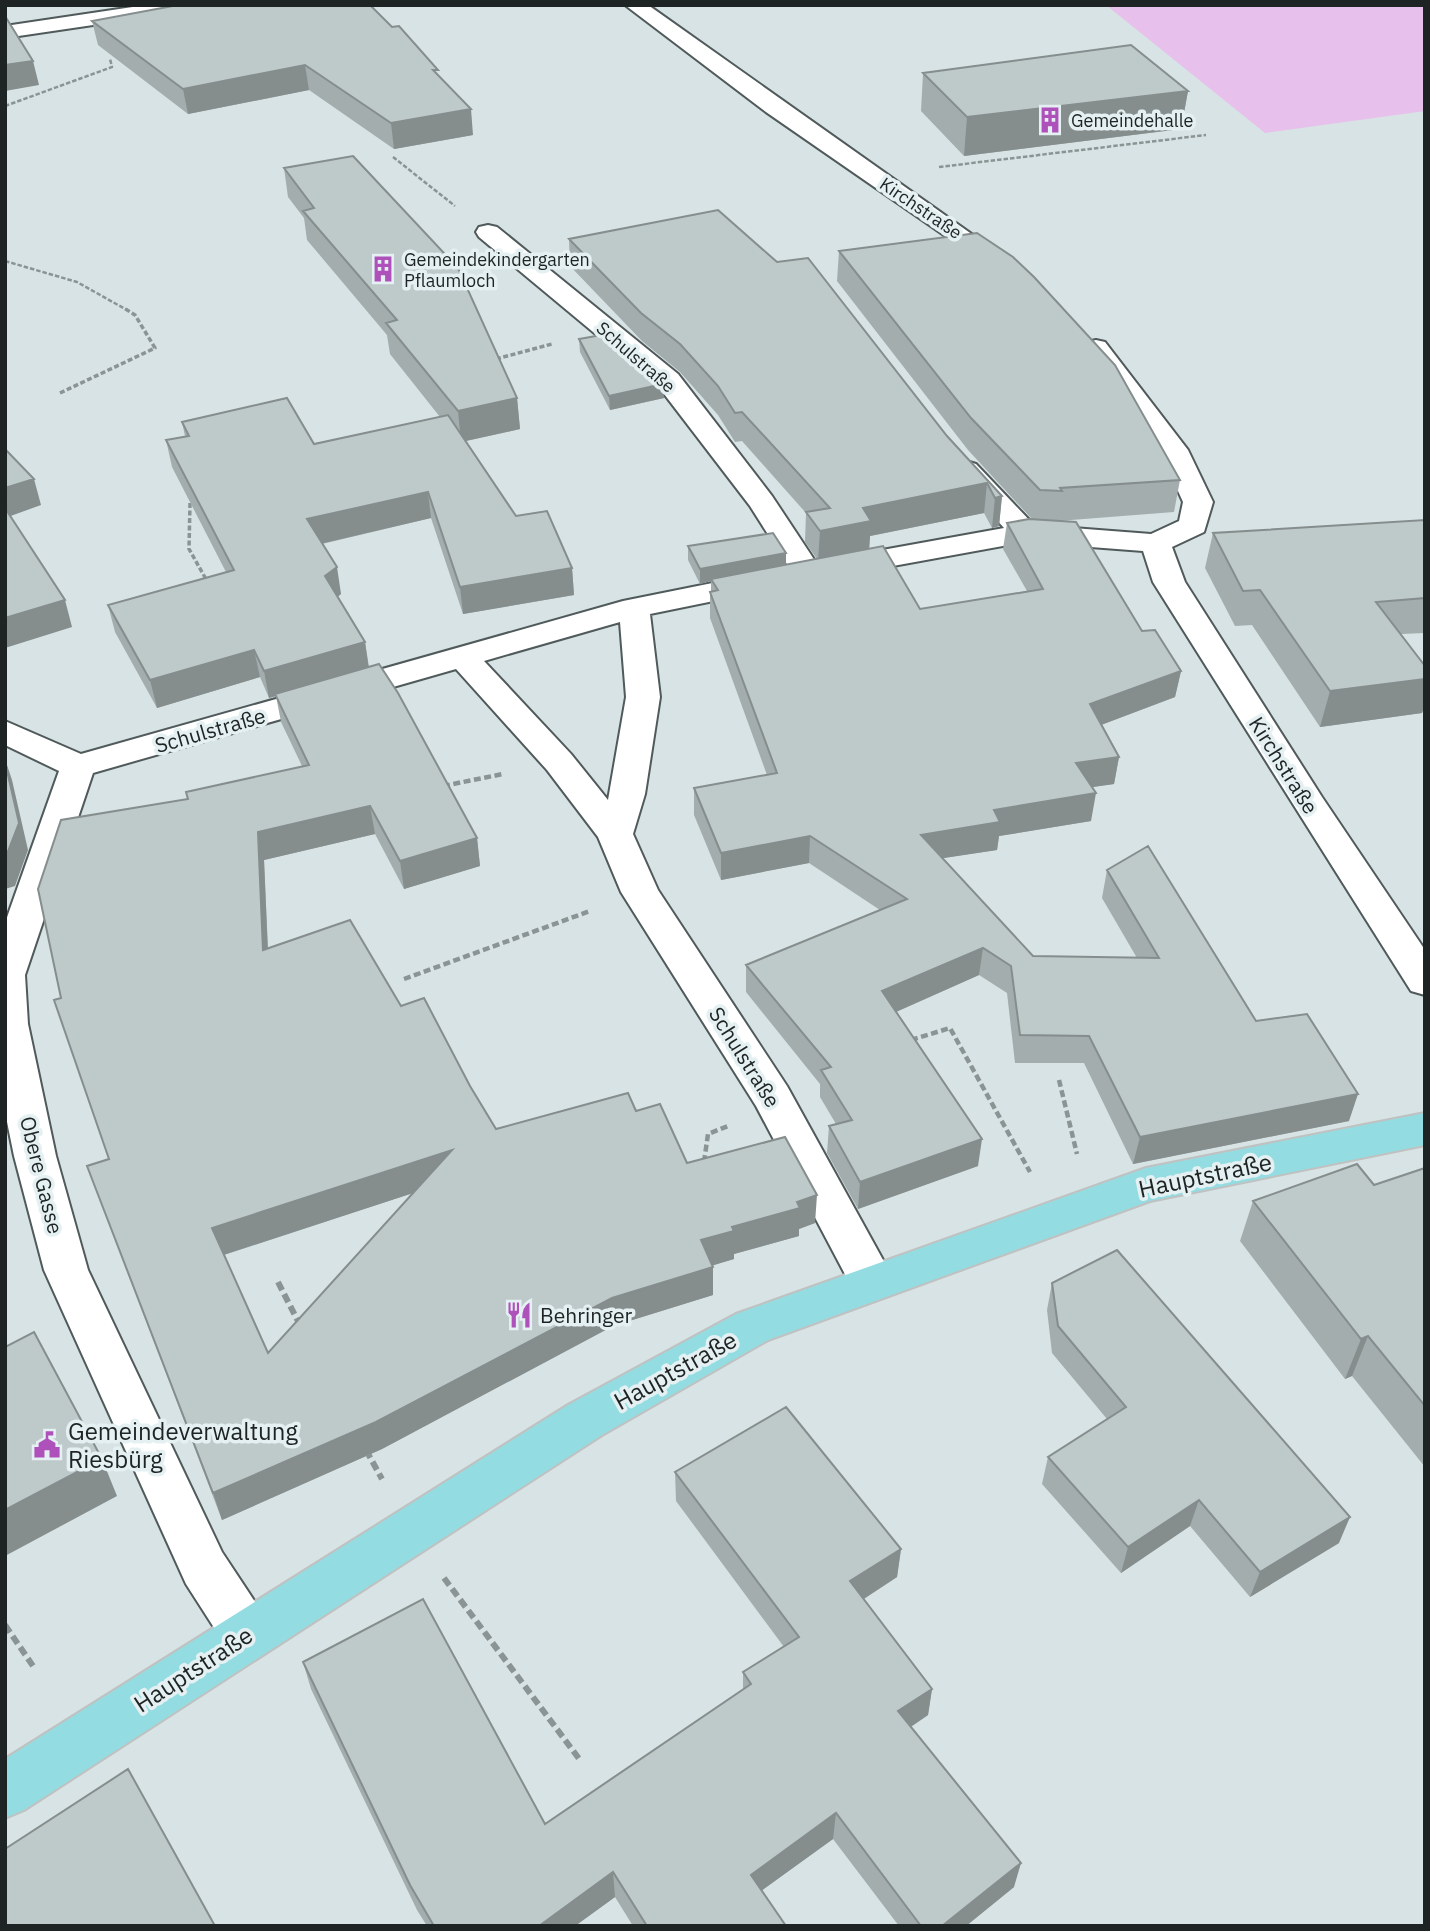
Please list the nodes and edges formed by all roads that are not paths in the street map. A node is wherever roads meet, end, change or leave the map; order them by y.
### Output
1 (188, 5) edge
2 (635, 5) edge
3 (5, 32) edge
4 (488, 232) road end
5 (1020, 277) edge
6 (1081, 332) edge
7 (948, 448) edge
8 (1026, 533) junction
9 (1155, 543) junction
10 (808, 573) junction
11 (634, 608) junction
12 (463, 657) junction
13 (5, 732) edge
14 (78, 766) junction
15 (615, 834) junction
16 (1425, 981) edge
17 (1425, 1129) edge
18 (872, 1282) junction
19 (247, 1634) junction
20 (5, 1791) edge

1 - 3 street
2 - 5 street, Kirchstraße
4 - 10 street, Schulstraße
6 - 9 street
7 - 8 street
8 - 9 street
8 - 10 street, Schulstraße
9 - 16 street, Kirchstraße
10 - 11 street, Schulstraße
11 - 12 street, Schulstraße
11 - 15 street
12 - 14 street, Schulstraße
12 - 15 street, Schulstraße
13 - 14 street
14 - 19 street, Obere Gasse
15 - 18 street, Schulstraße
17 - 18 main road, Hauptstraße
18 - 19 main road, Hauptstraße
19 - 20 main road, Hauptstraße

